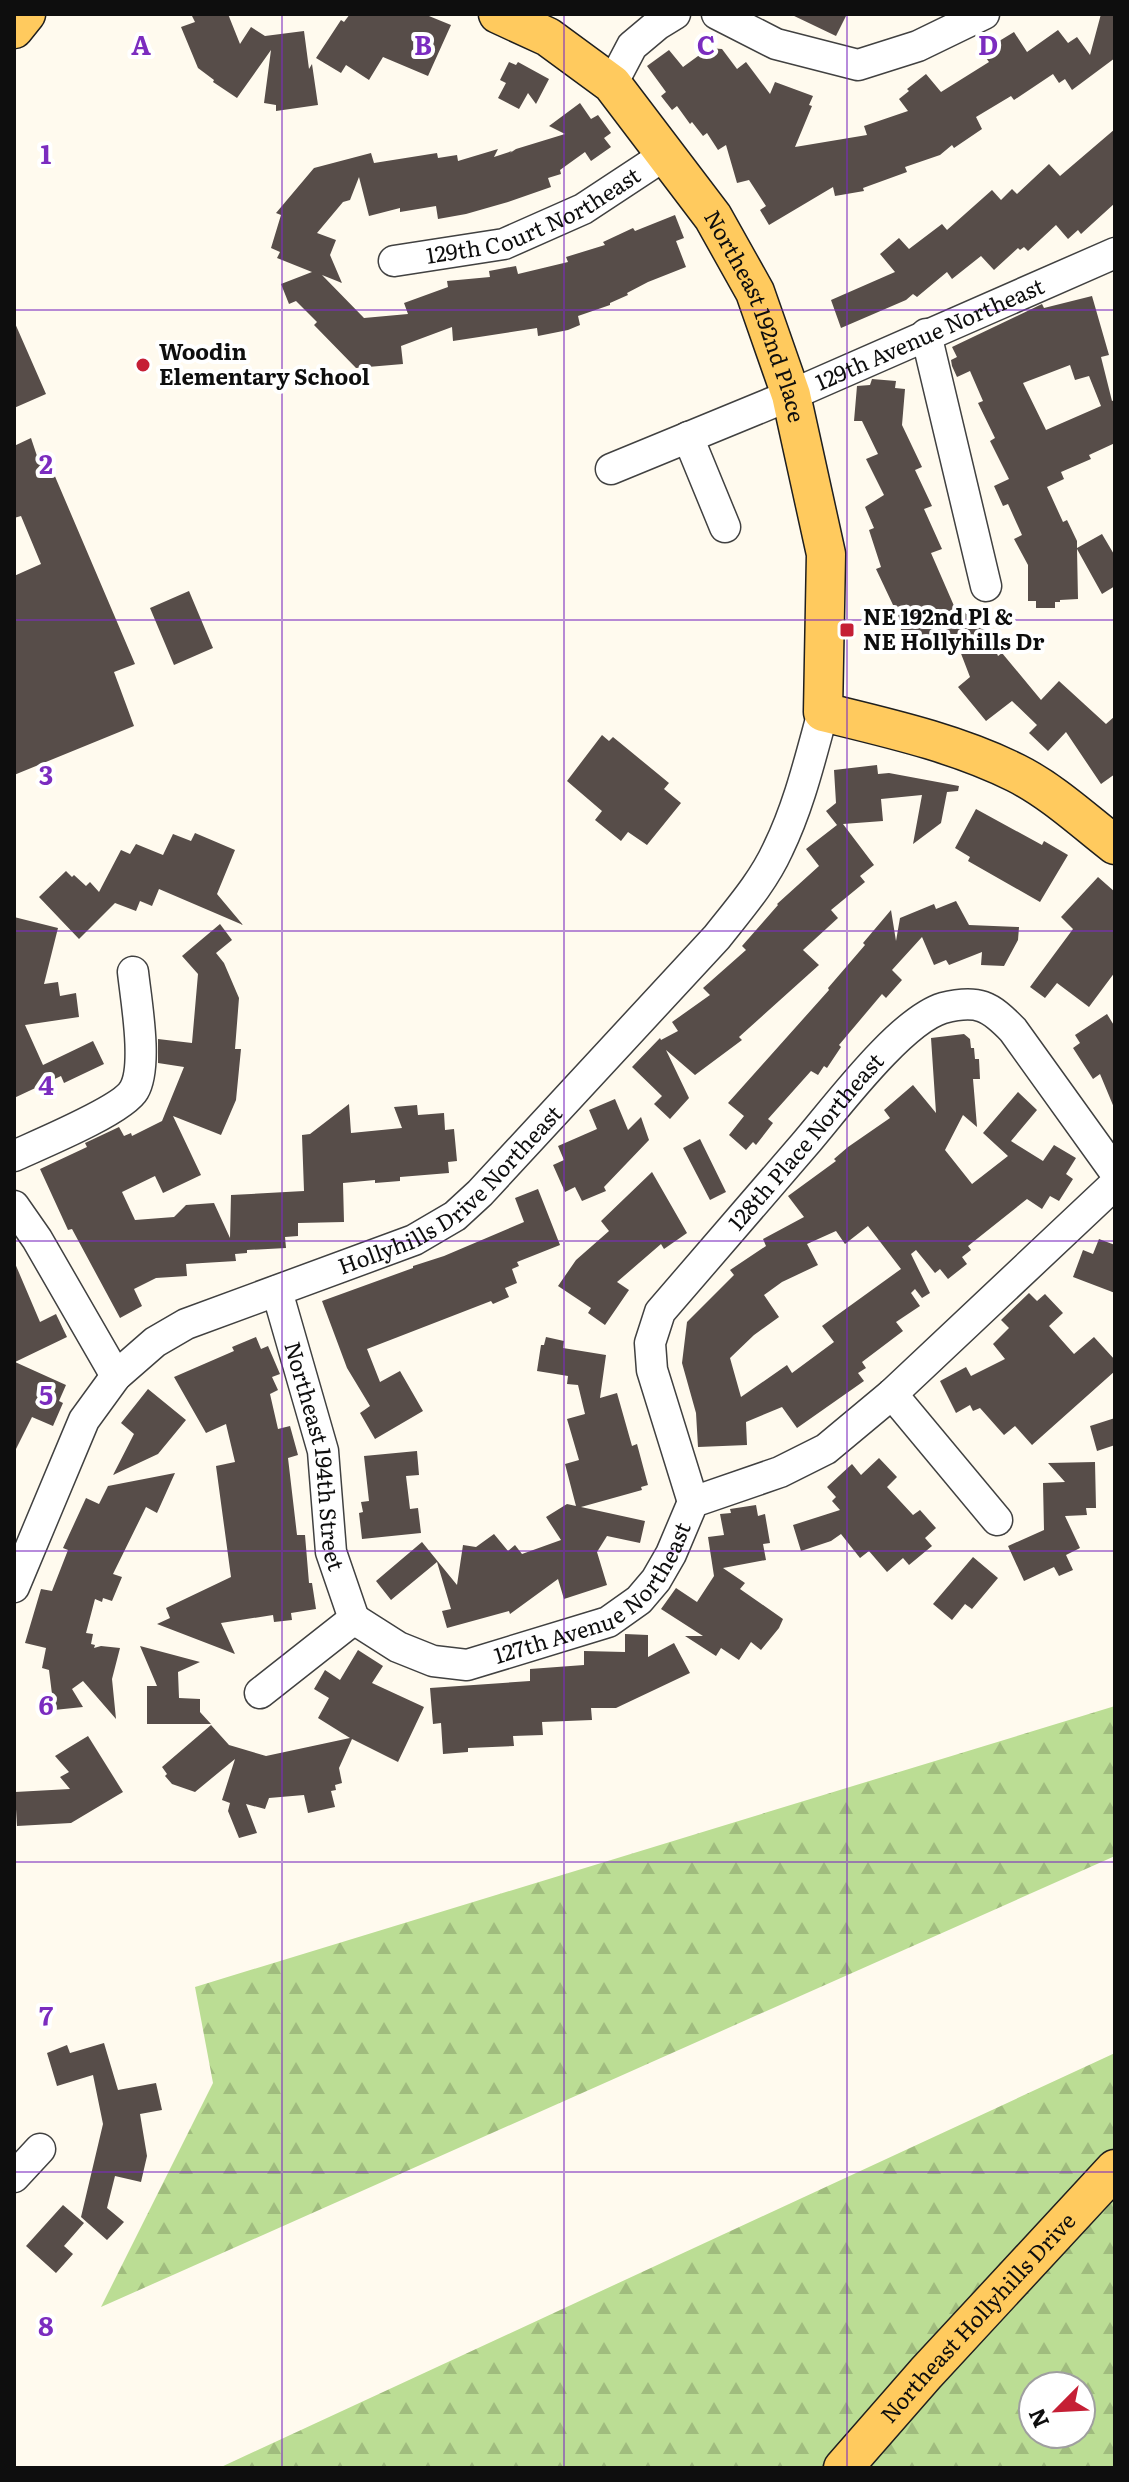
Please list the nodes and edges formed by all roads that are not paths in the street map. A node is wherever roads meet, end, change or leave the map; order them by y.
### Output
1 (26, 14) edge
2 (498, 14) edge
3 (675, 14) edge
4 (717, 14) edge
5 (984, 14) edge
6 (14, 29) edge
7 (612, 84) junction
8 (665, 155) junction
9 (1115, 253) edge
10 (394, 261) dead end
11 (926, 334) junction
12 (791, 395) junction
13 (688, 437) junction
14 (611, 469) dead end
15 (725, 527) dead end
16 (986, 586) dead end
17 (823, 712) junction
18 (1115, 845) edge
19 (133, 972) dead end
20 (14, 1156) edge
21 (1115, 1172) edge
22 (1115, 1184) edge
23 (14, 1206) edge
24 (277, 1291) junction
25 (116, 1376) junction
26 (892, 1394) junction
27 (693, 1502) junction
28 (997, 1520) dead end
29 (26, 1526) edge
30 (14, 1587) edge
31 (354, 1619) junction
32 (260, 1693) dead end
33 (40, 2149) dead end
34 (1115, 2169) edge
35 (14, 2177) edge
36 (843, 2468) edge

1 - 6 main road
2 - 7 main road, Northeast 192nd Place
3 - 7 street
4 - 5 street
7 - 8 main road, Northeast 192nd Place
8 - 10 street, 129th Court Northeast
8 - 12 main road, Northeast 192nd Place
9 - 11 street, 129th Avenue Northeast
11 - 12 street, 129th Avenue Northeast
11 - 16 street
12 - 13 street, 129th Avenue Northeast
12 - 17 main road, Northeast 192nd Place
13 - 14 street, 129th Avenue Northeast
13 - 15 street
17 - 18 main road
17 - 24 street, Hollyhills Drive Northeast
19 - 20 street
21 - 27 street, 128th Place Northeast
22 - 26 street, 127th Avenue Northeast
23 - 25 street
24 - 25 street, Hollyhills Drive Northeast
24 - 31 street, Northeast 194th Street
25 - 29 street, Hollyhills Drive Northeast
26 - 27 street, 127th Avenue Northeast
26 - 28 street
27 - 31 street, 127th Avenue Northeast
29 - 30 street, Hollyhills Drive Northeast
31 - 32 street
33 - 35 street
34 - 36 main road, Northeast Hollyhills Drive

